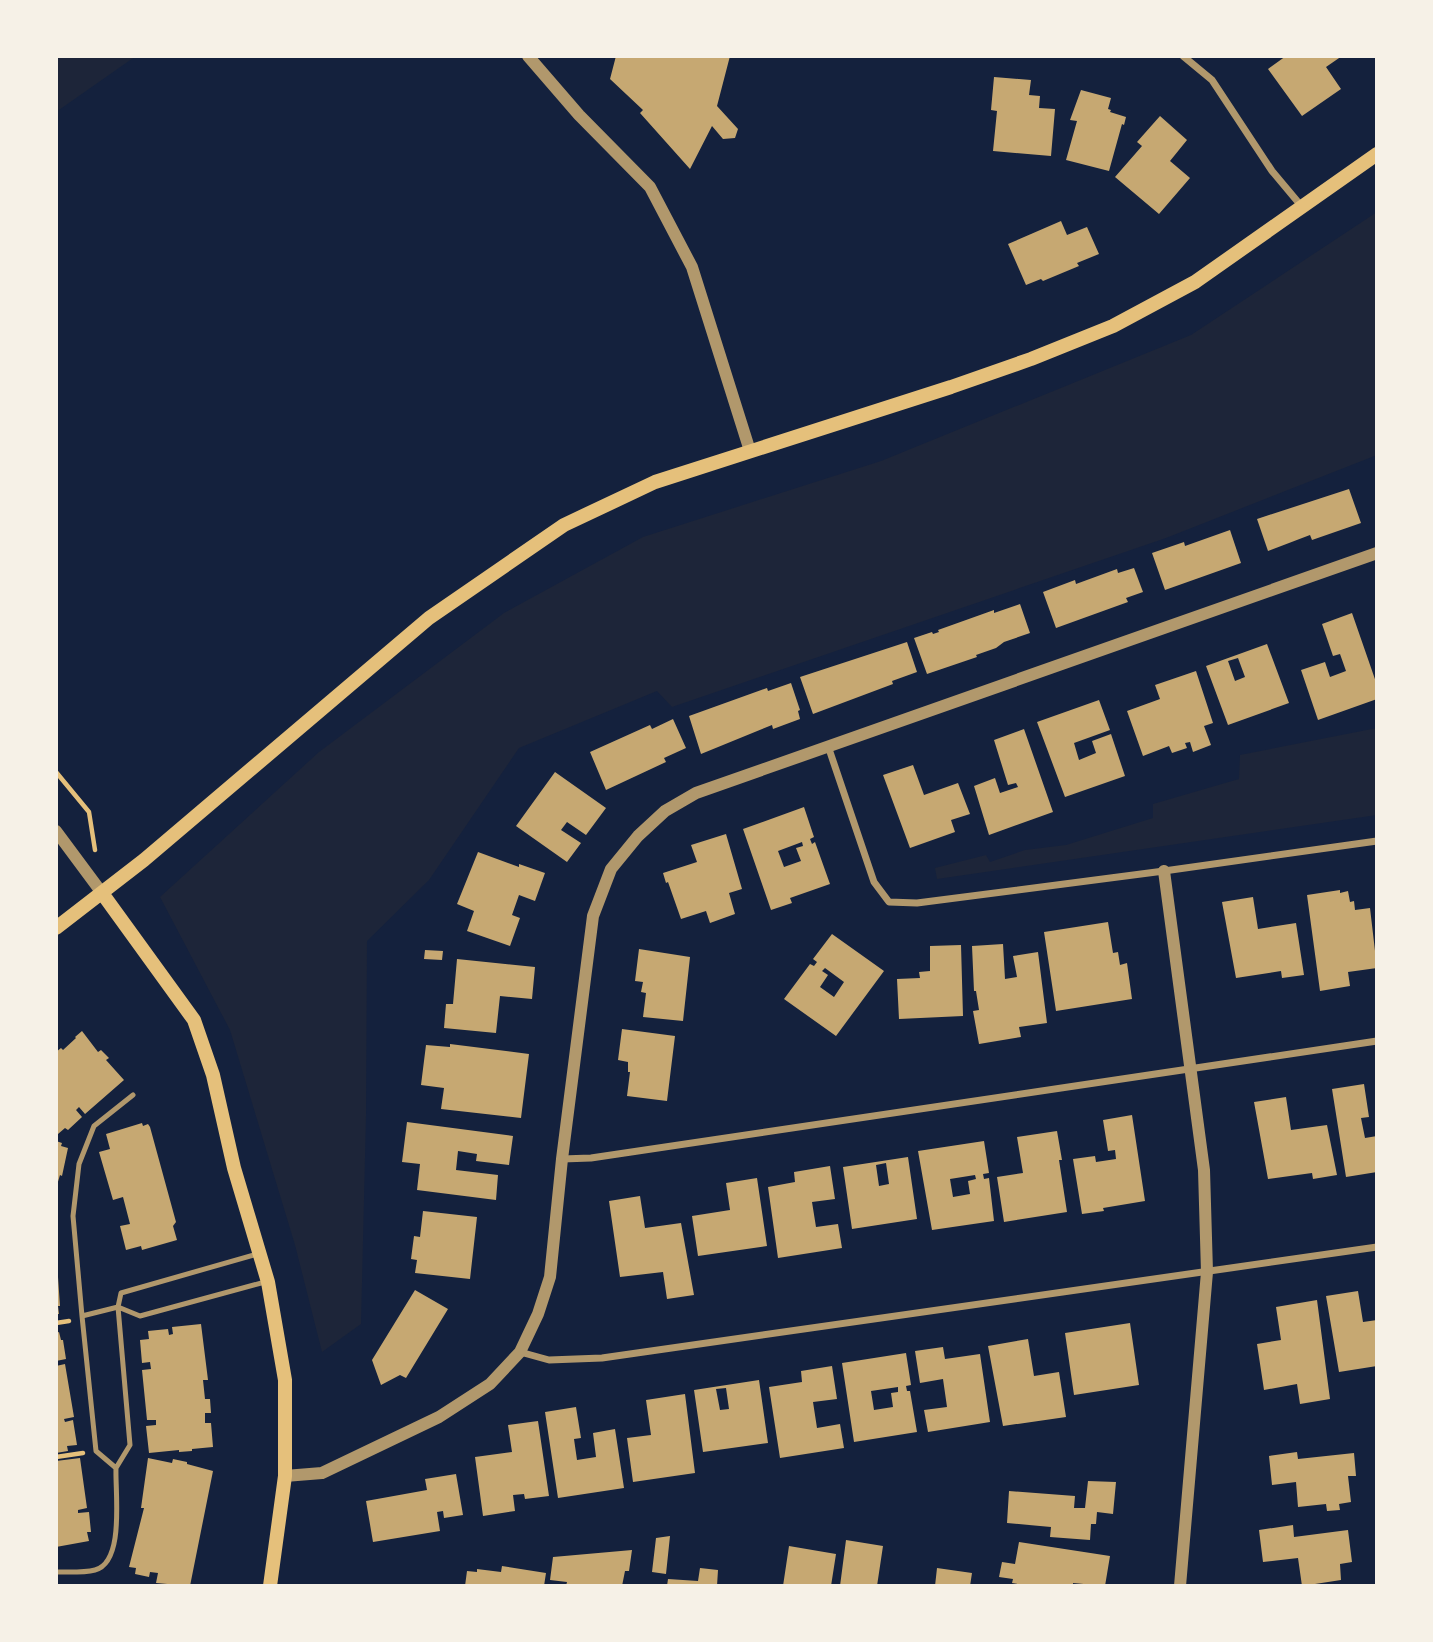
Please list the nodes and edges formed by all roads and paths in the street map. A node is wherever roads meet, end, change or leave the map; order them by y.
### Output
1 (528, 56) edge
2 (1183, 56) edge
3 (1377, 154) edge
4 (1303, 208) junction
5 (750, 450) junction
6 (1377, 553) edge
7 (828, 746) junction
8 (56, 772) edge
9 (56, 831) edge
10 (1377, 841) edge
11 (95, 852) dead end
12 (1164, 871) junction
13 (102, 892) junction
14 (56, 928) edge
15 (1377, 1041) edge
16 (1191, 1068) junction
17 (133, 1095) dead end
18 (562, 1158) junction
19 (1377, 1247) edge
20 (260, 1253) junction
21 (1207, 1272) junction
22 (268, 1282) junction
23 (118, 1307) junction
24 (82, 1316) junction
25 (520, 1352) junction
26 (96, 1451) junction
27 (56, 1457) edge
28 (116, 1468) junction
29 (285, 1476) junction
30 (56, 1572) edge
31 (270, 1586) edge
32 (1180, 1586) edge

1 - 5 street
2 - 4 street
3 - 4 main road
4 - 5 main road
5 - 13 main road
6 - 7 street
7 - 12 street
7 - 18 street
8 - 11 path
9 - 13 street
10 - 12 street
12 - 16 street
13 - 14 main road
13 - 20 main road
15 - 16 street
16 - 18 street
16 - 21 street
17 - 24 lane
18 - 25 street
19 - 21 street
20 - 22 main road
20 - 23 lane
21 - 25 street
21 - 32 street
22 - 23 lane
22 - 29 main road
23 - 24 lane
23 - 28 lane
24 - 26 lane
25 - 29 street
26 - 27 path
26 - 28 lane
28 - 30 lane
29 - 31 main road

